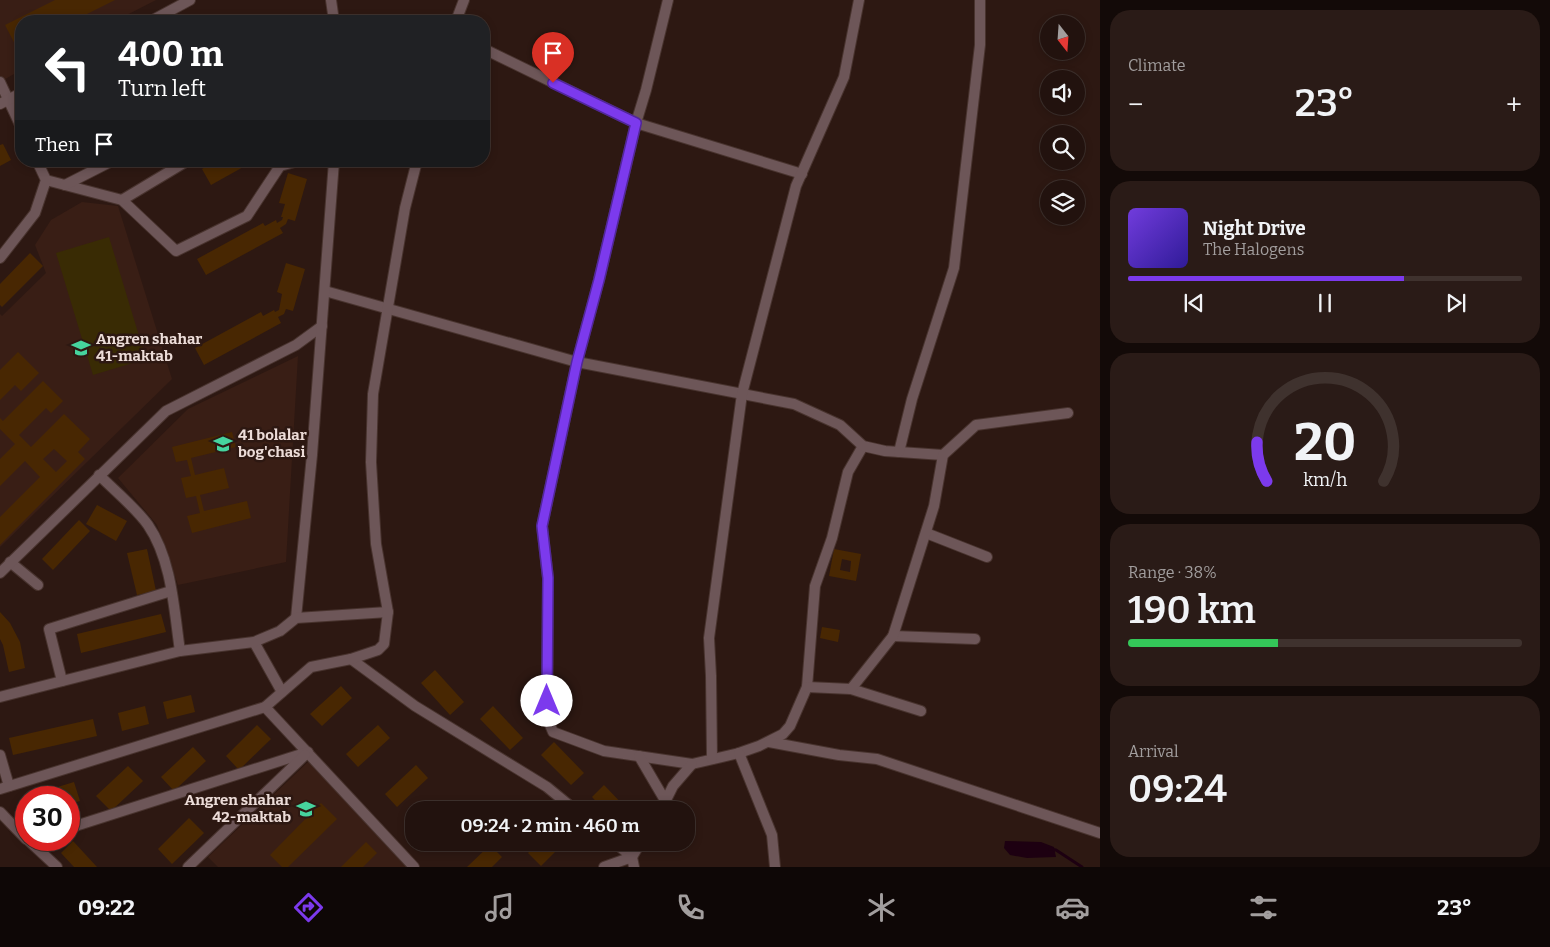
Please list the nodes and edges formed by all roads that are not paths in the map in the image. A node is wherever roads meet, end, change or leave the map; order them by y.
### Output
1 (190, 0) edge
2 (331, 0) edge
3 (464, 0) edge
4 (668, 0) edge
5 (859, 0) edge
6 (980, 0) edge
7 (162, 15) edge
8 (333, 15) edge
9 (458, 15) edge
10 (490, 51) edge
11 (0, 82) edge
12 (4, 102) edge
13 (15, 118) edge
14 (636, 123) junction
15 (40, 167) edge
16 (100, 167) edge
17 (177, 167) edge
18 (279, 167) edge
19 (334, 167) edge
20 (415, 167) edge
21 (802, 174) junction
22 (46, 180) junction
23 (65, 185) junction
24 (122, 200) junction
25 (0, 258) edge
26 (325, 291) junction
27 (388, 308) junction
28 (322, 326) junction
29 (577, 362) junction
30 (742, 394) junction
31 (1068, 412) dead end
32 (864, 446) junction
33 (899, 452) junction
34 (943, 456) junction
35 (99, 475) junction
36 (926, 533) junction
37 (987, 557) dead end
38 (10, 562) junction
39 (0, 573) edge
40 (38, 585) dead end
41 (171, 591) junction
42 (388, 612) junction
43 (296, 618) junction
44 (892, 636) junction
45 (975, 639) dead end
46 (254, 642) junction
47 (180, 651) junction
48 (351, 659) junction
49 (62, 681) junction
50 (807, 687) junction
51 (852, 689) junction
52 (282, 692) junction
53 (0, 697) edge
54 (265, 707) junction
55 (921, 710) dead end
56 (769, 742) junction
57 (308, 752) junction
58 (739, 753) junction
59 (0, 755) edge
60 (639, 756) junction
61 (712, 759) junction
62 (692, 764) junction
63 (4, 788) edge
64 (564, 801) edge
65 (662, 801) edge
66 (666, 801) edge
67 (0, 812) edge
68 (80, 825) edge
69 (15, 827) edge
70 (1100, 833) edge
71 (40, 851) edge
72 (623, 851) edge
73 (633, 862) edge
74 (57, 867) edge
75 (188, 867) edge
76 (414, 867) edge
77 (604, 867) edge
78 (775, 867) edge

1 - 7 street
2 - 8 street
3 - 9 street
4 - 14 street
5 - 21 street
6 - 33 street
10 - 14 street
11 - 12 street
12 - 13 street
14 - 21 street
14 - 29 street
15 - 22 street
16 - 23 street
17 - 24 street
18 - 24 street
19 - 26 street
20 - 27 street
21 - 30 street
22 - 23 street
22 - 25 street
23 - 24 street
26 - 27 street
26 - 28 street
27 - 29 street
27 - 42 street
28 - 35 street
28 - 43 street
29 - 30 street
29 - 60 street
30 - 32 street
30 - 61 street
31 - 34 street
32 - 33 street
32 - 50 street
33 - 34 street
34 - 36 street
35 - 38 street
35 - 41 street
36 - 37 street
36 - 44 street
38 - 39 street
38 - 40 street
41 - 47 street
41 - 49 street
42 - 43 street
42 - 48 street
43 - 46 street
44 - 45 street
44 - 51 street
46 - 47 street
46 - 52 street
47 - 49 street
48 - 52 street
48 - 64 street
49 - 53 street
50 - 51 street
50 - 56 street
51 - 55 street
52 - 54 street
54 - 57 street
54 - 63 street
56 - 58 street
56 - 70 street
57 - 68 street
57 - 75 street
57 - 76 street
58 - 61 street
58 - 78 street
59 - 63 street
60 - 62 street
60 - 65 street
61 - 62 street
62 - 66 street
67 - 69 street
71 - 74 street
72 - 73 street
73 - 77 street

